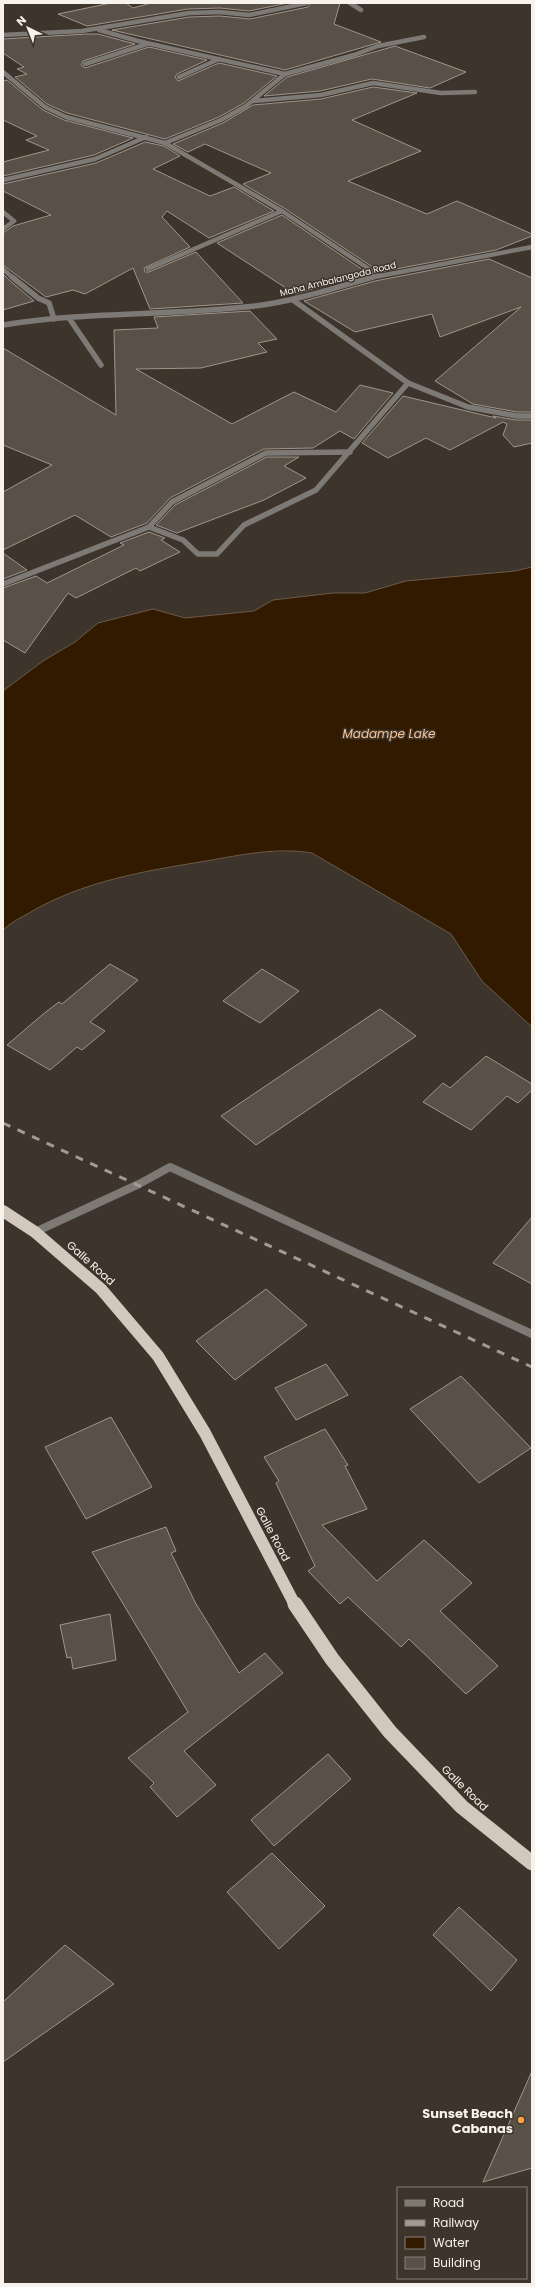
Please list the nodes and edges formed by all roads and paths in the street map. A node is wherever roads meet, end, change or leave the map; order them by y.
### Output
1 (307, 3) edge
2 (350, 3) edge
3 (300, 4) edge
4 (361, 10) dead end
5 (97, 29) junction
6 (3, 35) edge
7 (424, 37) dead end
8 (148, 43) junction
9 (219, 59) junction
10 (85, 64) dead end
11 (3, 72) edge
12 (285, 74) junction
13 (179, 77) dead end
14 (475, 92) dead end
15 (252, 101) junction
16 (146, 137) junction
17 (165, 143) junction
18 (3, 180) edge
19 (282, 211) junction
20 (3, 212) edge
21 (3, 229) edge
22 (532, 247) edge
23 (3, 269) edge
24 (148, 269) dead end
25 (378, 275) junction
26 (293, 300) junction
27 (69, 318) junction
28 (54, 319) junction
29 (3, 325) edge
30 (100, 365) dead end
31 (408, 383) junction
32 (532, 416) edge
33 (350, 452) junction
34 (149, 527) junction
35 (3, 584) edge
36 (3, 1211) edge
37 (36, 1232) junction
38 (532, 1334) edge
39 (532, 1863) edge

1 - 3 street
2 - 4 street
3 - 5 street
5 - 6 street
5 - 8 street
7 - 12 street
8 - 9 street
8 - 10 street
9 - 12 street
9 - 13 street
11 - 16 street
12 - 15 street
14 - 15 street
15 - 17 street
16 - 17 street
16 - 18 street
17 - 19 street
19 - 24 street
19 - 25 street
20 - 21 street
22 - 25 street, Maha Ambalangoda Road
23 - 28 street
25 - 26 street, Maha Ambalangoda Road
26 - 27 street, Maha Ambalangoda Road
26 - 31 street
27 - 28 street, Maha Ambalangoda Road
27 - 30 street
28 - 29 street, Maha Ambalangoda Road
31 - 32 street
31 - 33 street
33 - 34 street
33 - 34 street
34 - 35 street
36 - 37 highway, Galle Road
37 - 38 street
37 - 39 highway, Galle Road

